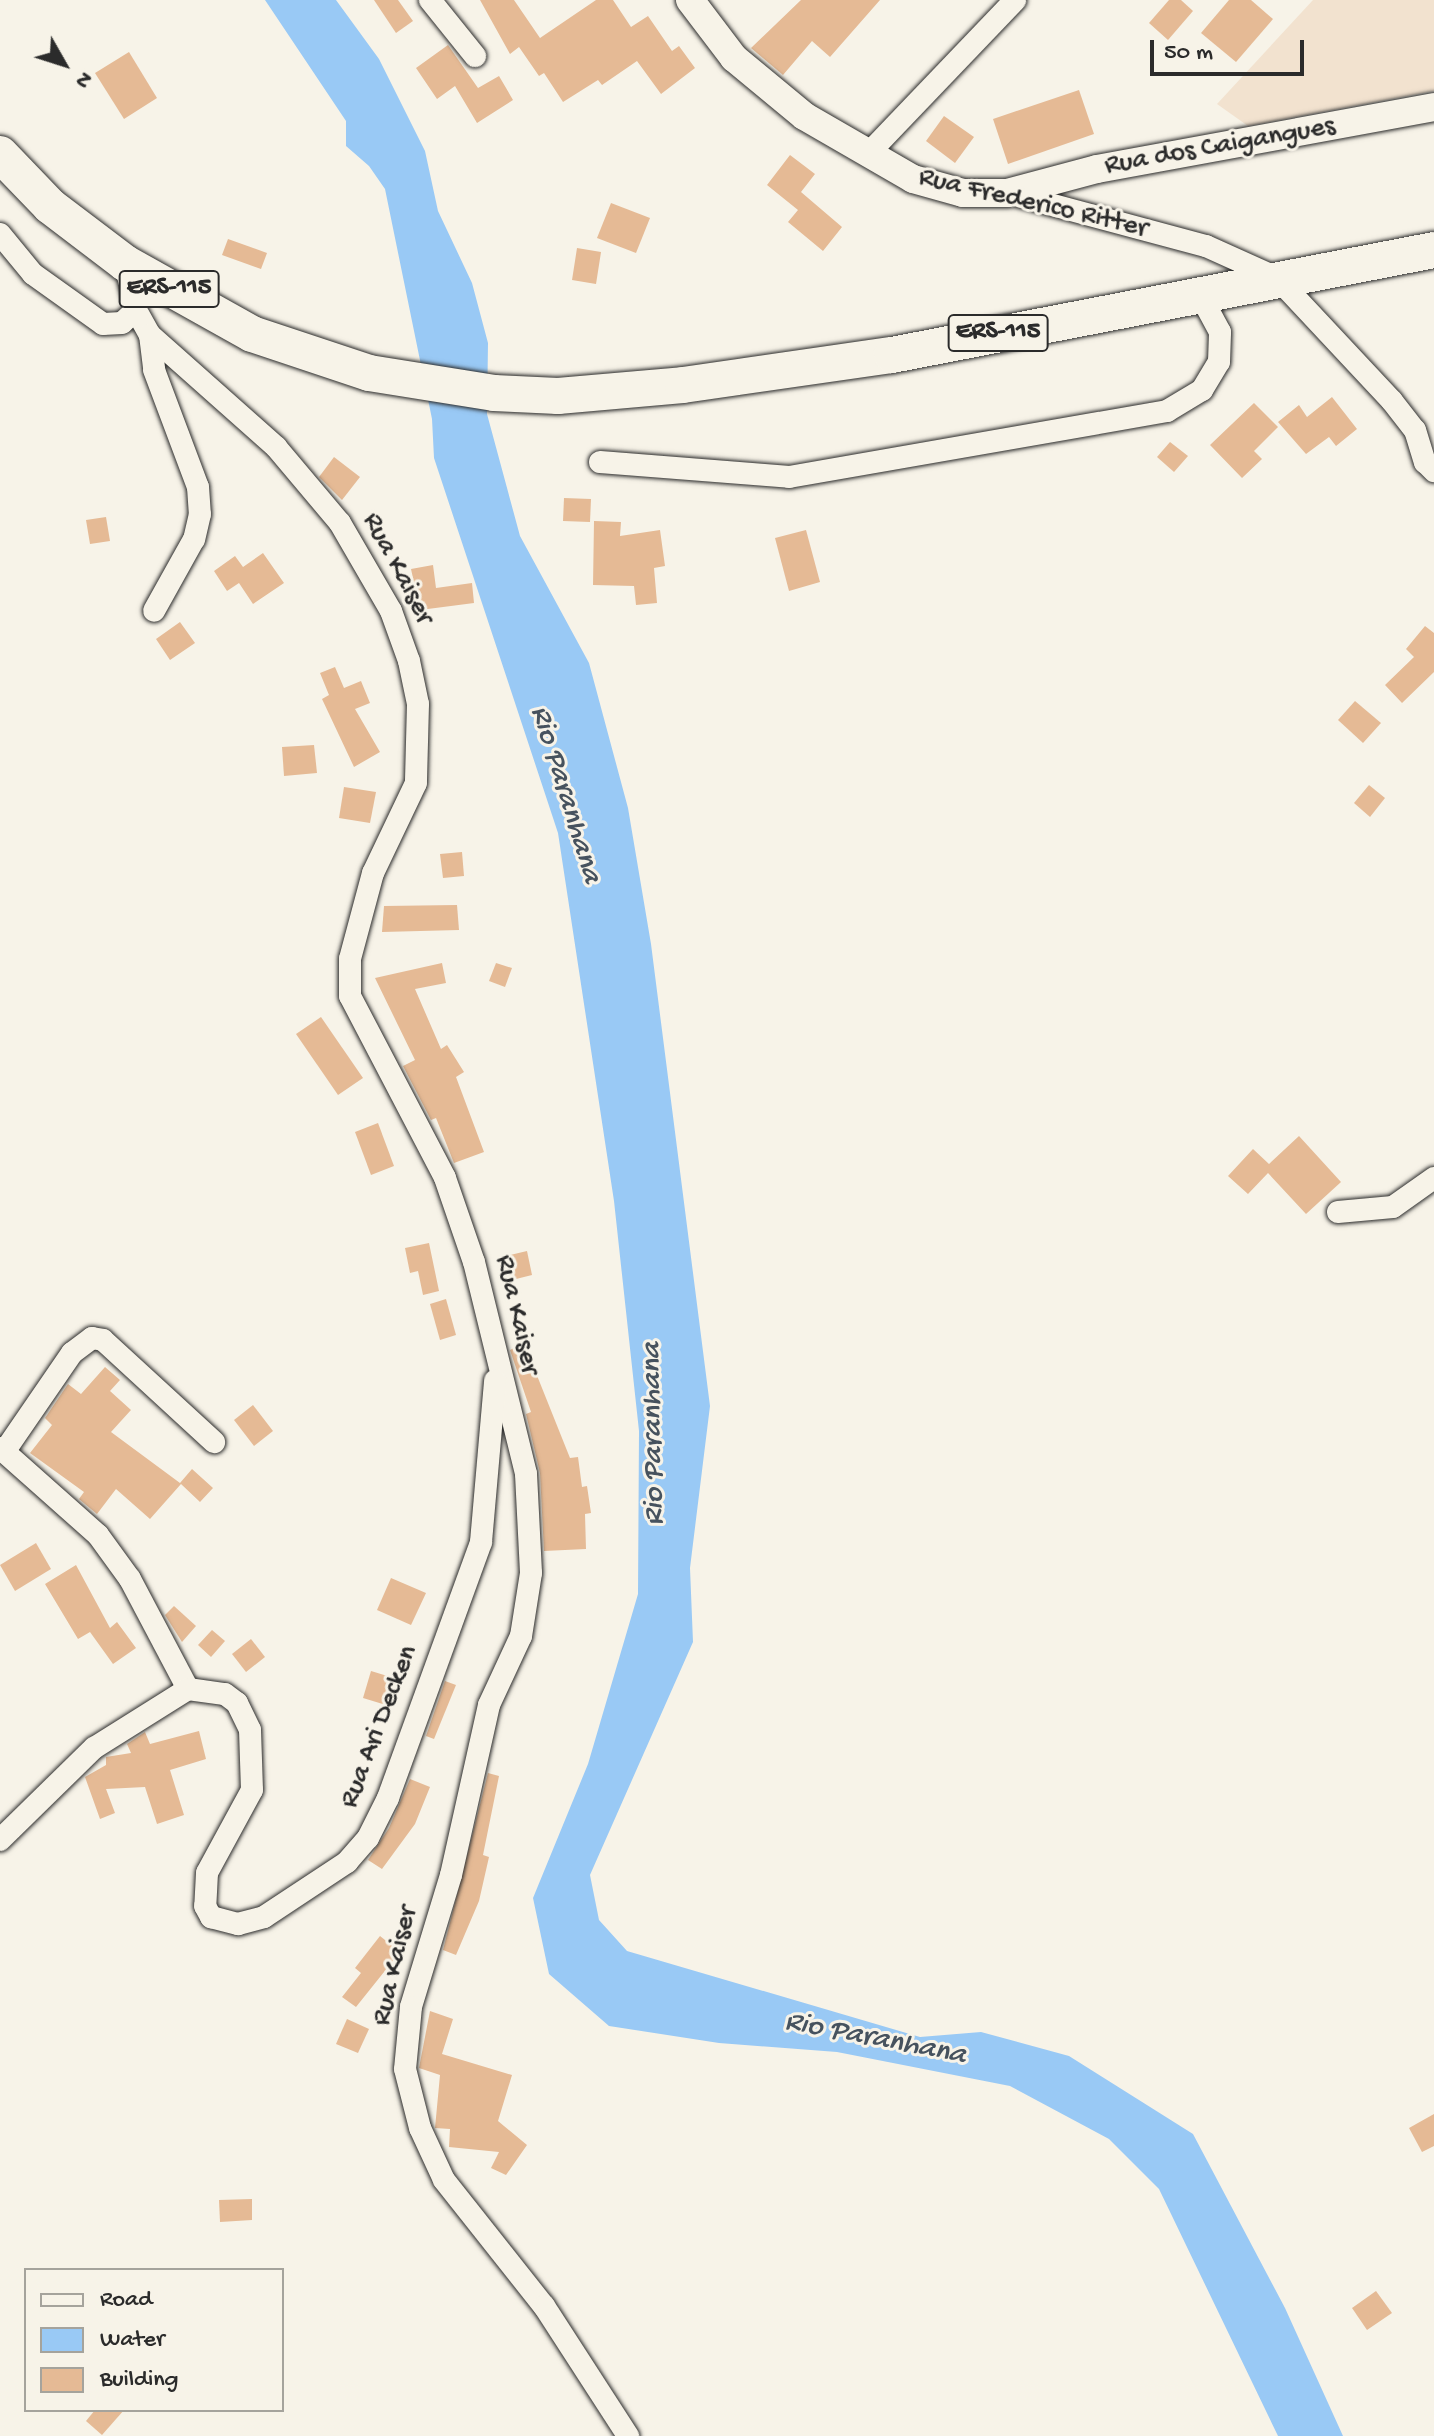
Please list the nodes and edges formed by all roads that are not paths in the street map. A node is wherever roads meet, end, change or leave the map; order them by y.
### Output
1 (430, 0) edge
2 (690, 0) edge
3 (1015, 0) edge
4 (475, 56) dead end
5 (1434, 107) edge
6 (0, 154) edge
7 (868, 154) junction
8 (1007, 193) junction
9 (0, 234) edge
10 (1434, 250) edge
11 (125, 263) junction
12 (1277, 278) junction
13 (1199, 293) junction
14 (136, 310) junction
15 (150, 335) junction
16 (600, 462) dead end
17 (1434, 471) edge
18 (154, 611) dead end
19 (1434, 1178) edge
20 (1338, 1212) dead end
21 (496, 1364) junction
22 (214, 1442) dead end
23 (2, 1450) edge
24 (188, 1689) junction
25 (0, 1840) edge
26 (628, 2436) edge

1 - 4 street
2 - 7 street, Rua Frederico Ritter
3 - 7 street
5 - 8 street, Rua dos Caigangues
6 - 11 main road, ERS-115
7 - 8 street, Rua Frederico Ritter
8 - 12 street, Rua Frederico Ritter
9 - 14 street
10 - 12 main road, ERS-115
11 - 13 main road, ERS-115
11 - 14 street, Rua Kaiser
12 - 13 main road, ERS-115
12 - 17 street, Rua Frederico Ritter
13 - 16 street
14 - 15 street, Rua Kaiser
15 - 18 street
15 - 21 street, Rua Kaiser
19 - 20 street
21 - 24 street, Rua Ari Decken
21 - 26 street, Rua Kaiser
22 - 23 street
23 - 24 street
24 - 25 street

